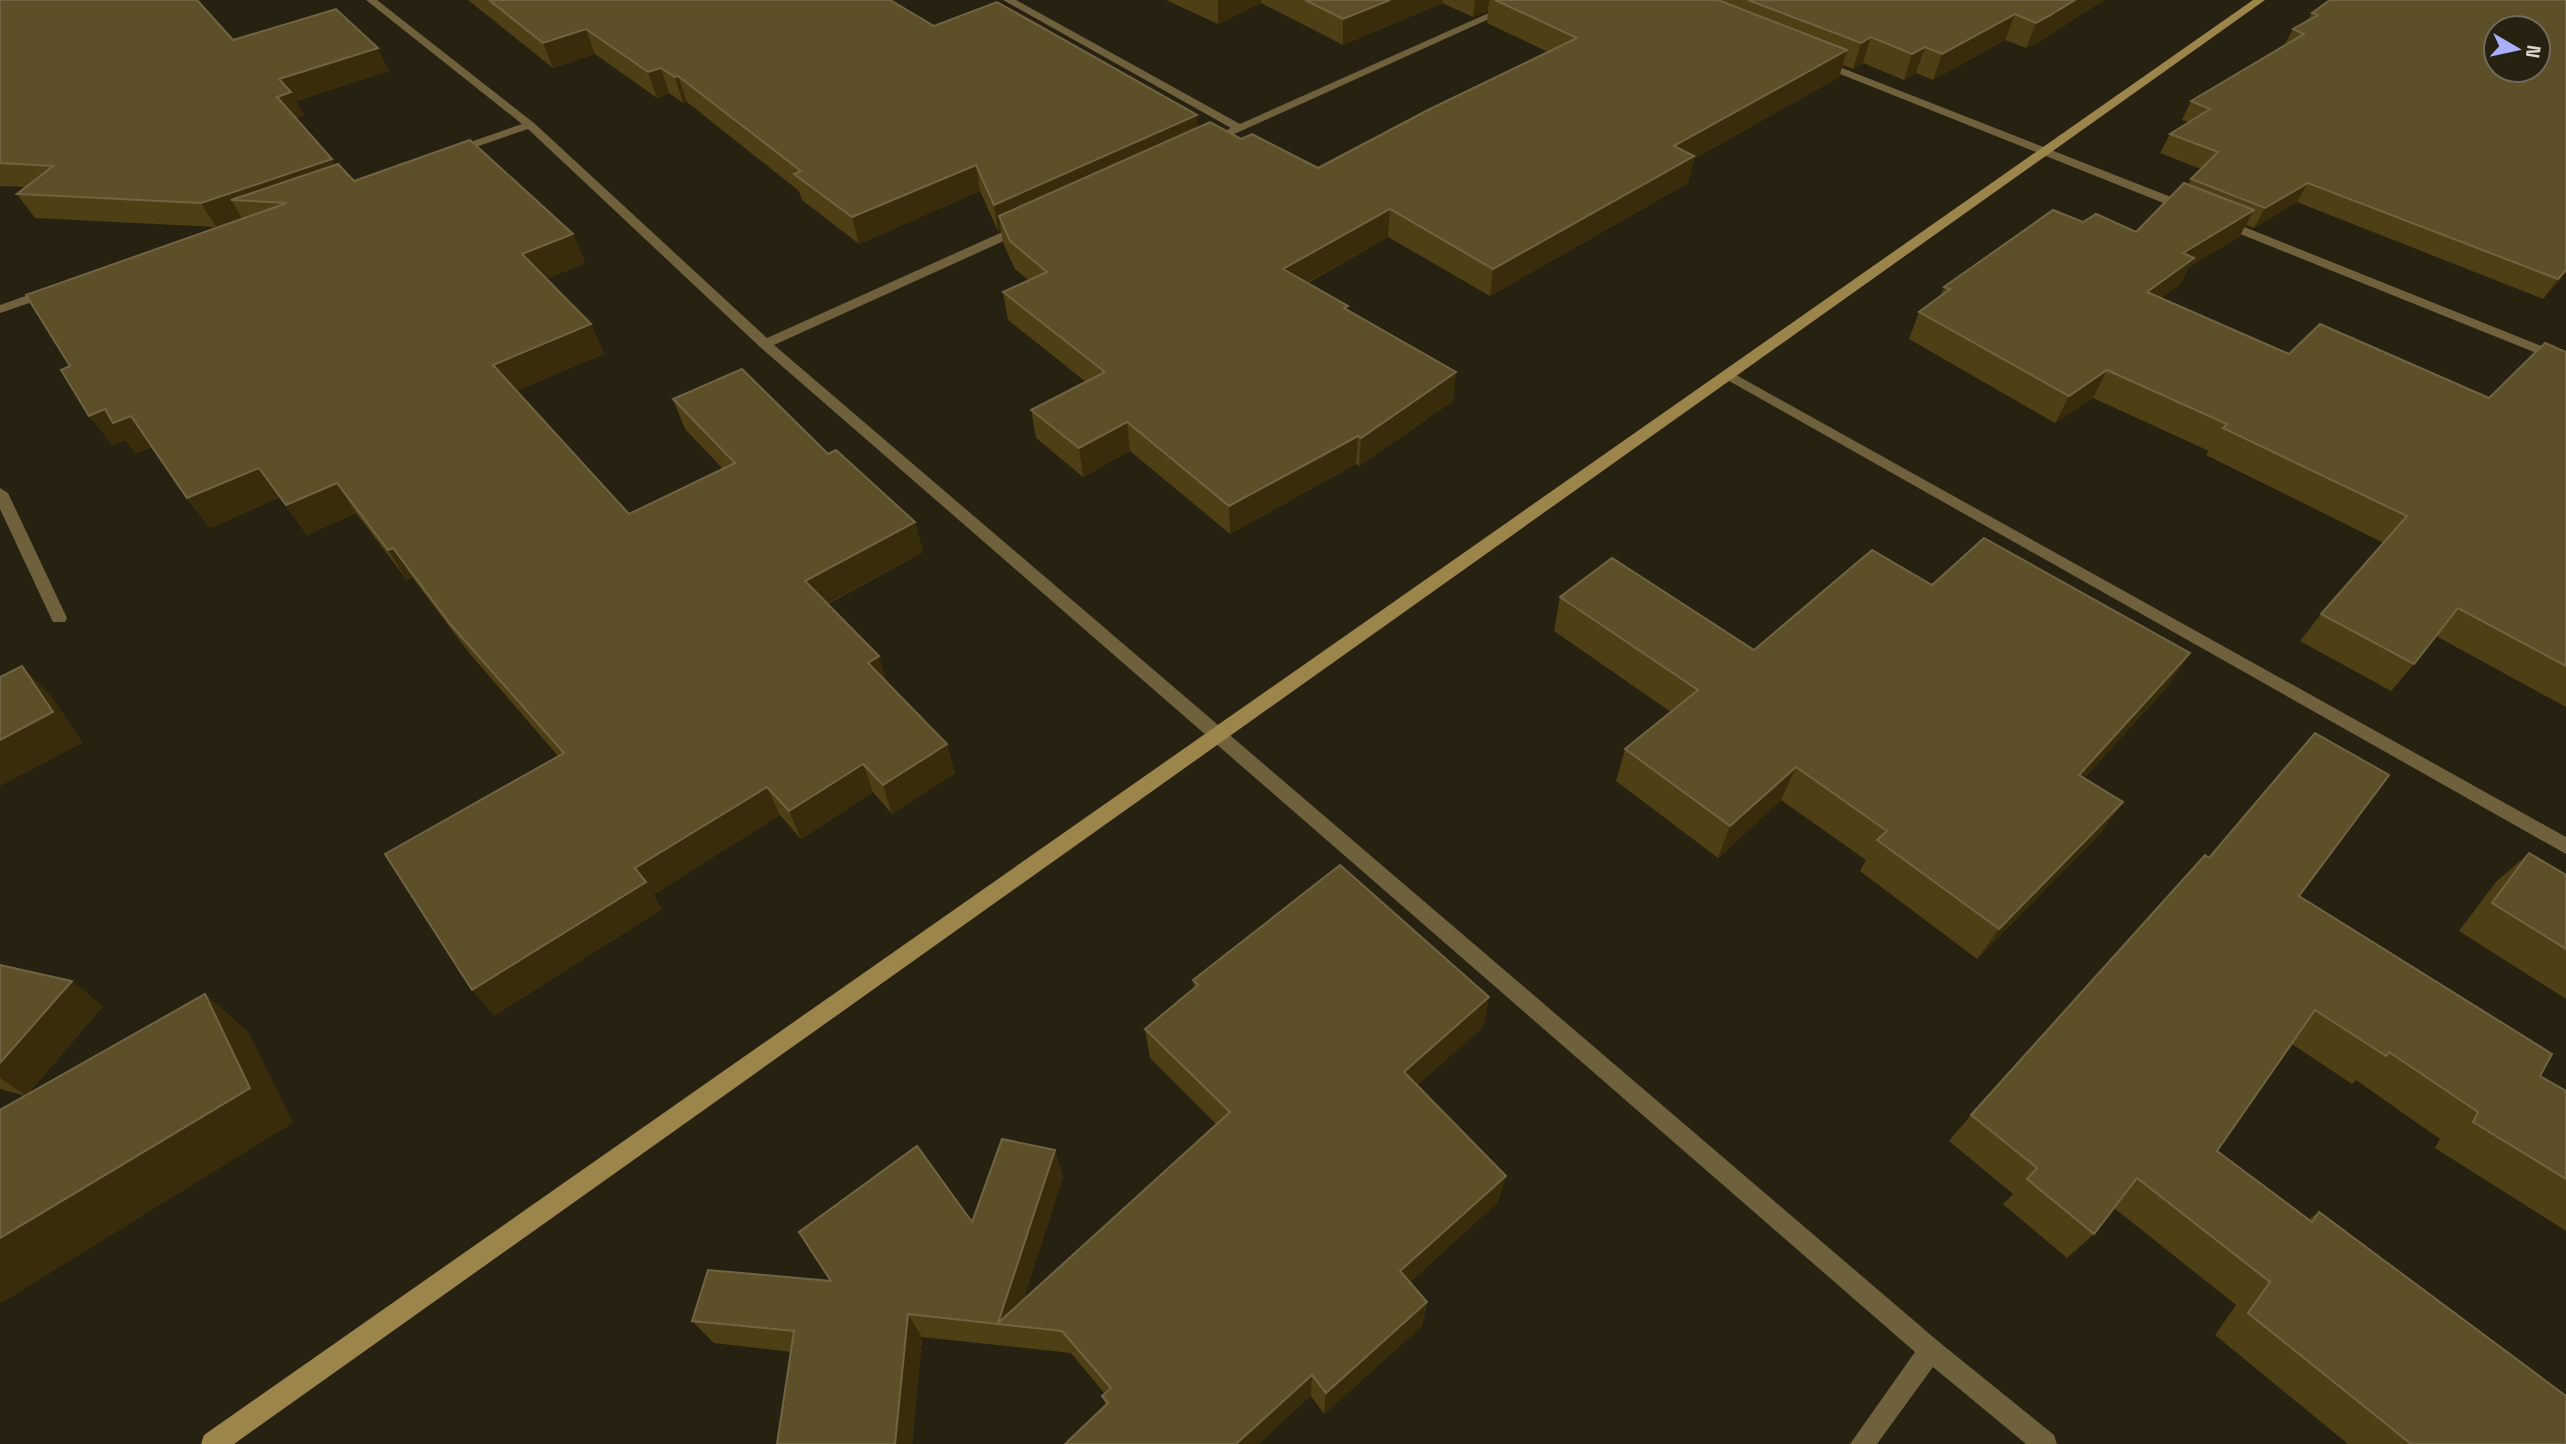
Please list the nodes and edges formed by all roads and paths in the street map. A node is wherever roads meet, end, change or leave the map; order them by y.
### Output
1 (371, 0) edge
2 (1008, 0) edge
3 (1526, 0) edge
4 (2260, 0) edge
5 (1802, 55) edge
6 (530, 125) junction
7 (1241, 129) junction
8 (1203, 146) edge
9 (2046, 151) junction
10 (440, 156) edge
11 (1040, 219) edge
12 (65, 287) edge
13 (0, 309) edge
14 (765, 344) junction
15 (2566, 361) edge
16 (1729, 375) junction
17 (0, 494) edge
18 (58, 618) dead end
19 (1219, 734) junction
20 (2566, 846) edge
21 (1931, 1350) junction
22 (213, 1444) edge
23 (1863, 1444) edge
24 (2045, 1444) edge

1 - 6 street
2 - 7 street
3 - 7 street
4 - 9 street
5 - 9 street
6 - 10 street
6 - 14 street
7 - 8 street
9 - 15 street
9 - 16 street
11 - 14 street
12 - 13 street
14 - 19 street
16 - 19 street
16 - 20 street
17 - 18 street
19 - 21 street
19 - 22 street
21 - 23 street
21 - 24 street

